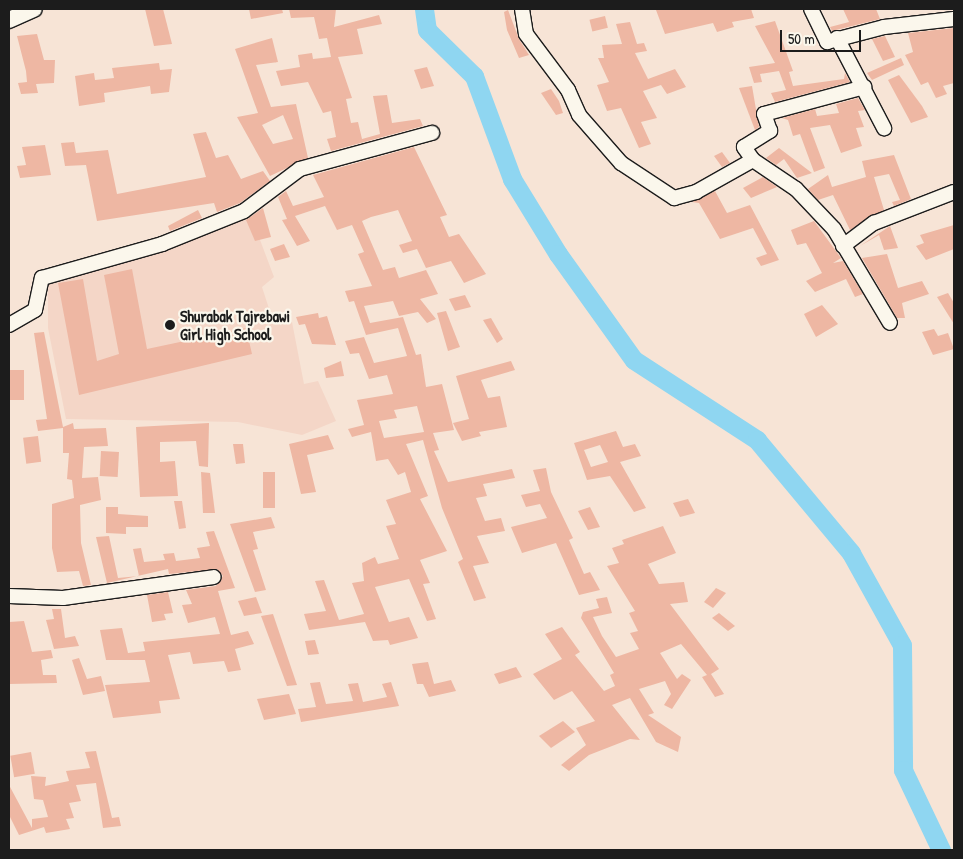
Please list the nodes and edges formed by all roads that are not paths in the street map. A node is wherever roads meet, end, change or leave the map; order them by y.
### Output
1 (34, 9) edge
2 (522, 9) edge
3 (811, 9) edge
4 (954, 19) edge
5 (9, 20) edge
6 (837, 38) junction
7 (864, 87) junction
8 (884, 128) dead end
9 (432, 133) dead end
10 (753, 160) junction
11 (954, 192) edge
12 (843, 246) junction
13 (890, 323) dead end
14 (9, 325) edge
15 (214, 576) dead end
16 (9, 596) edge

1 - 5 main road
2 - 10 street
3 - 6 street
4 - 6 street
6 - 7 street
7 - 8 street
7 - 10 street
9 - 14 street
10 - 12 street
11 - 12 street
12 - 13 street
15 - 16 street

